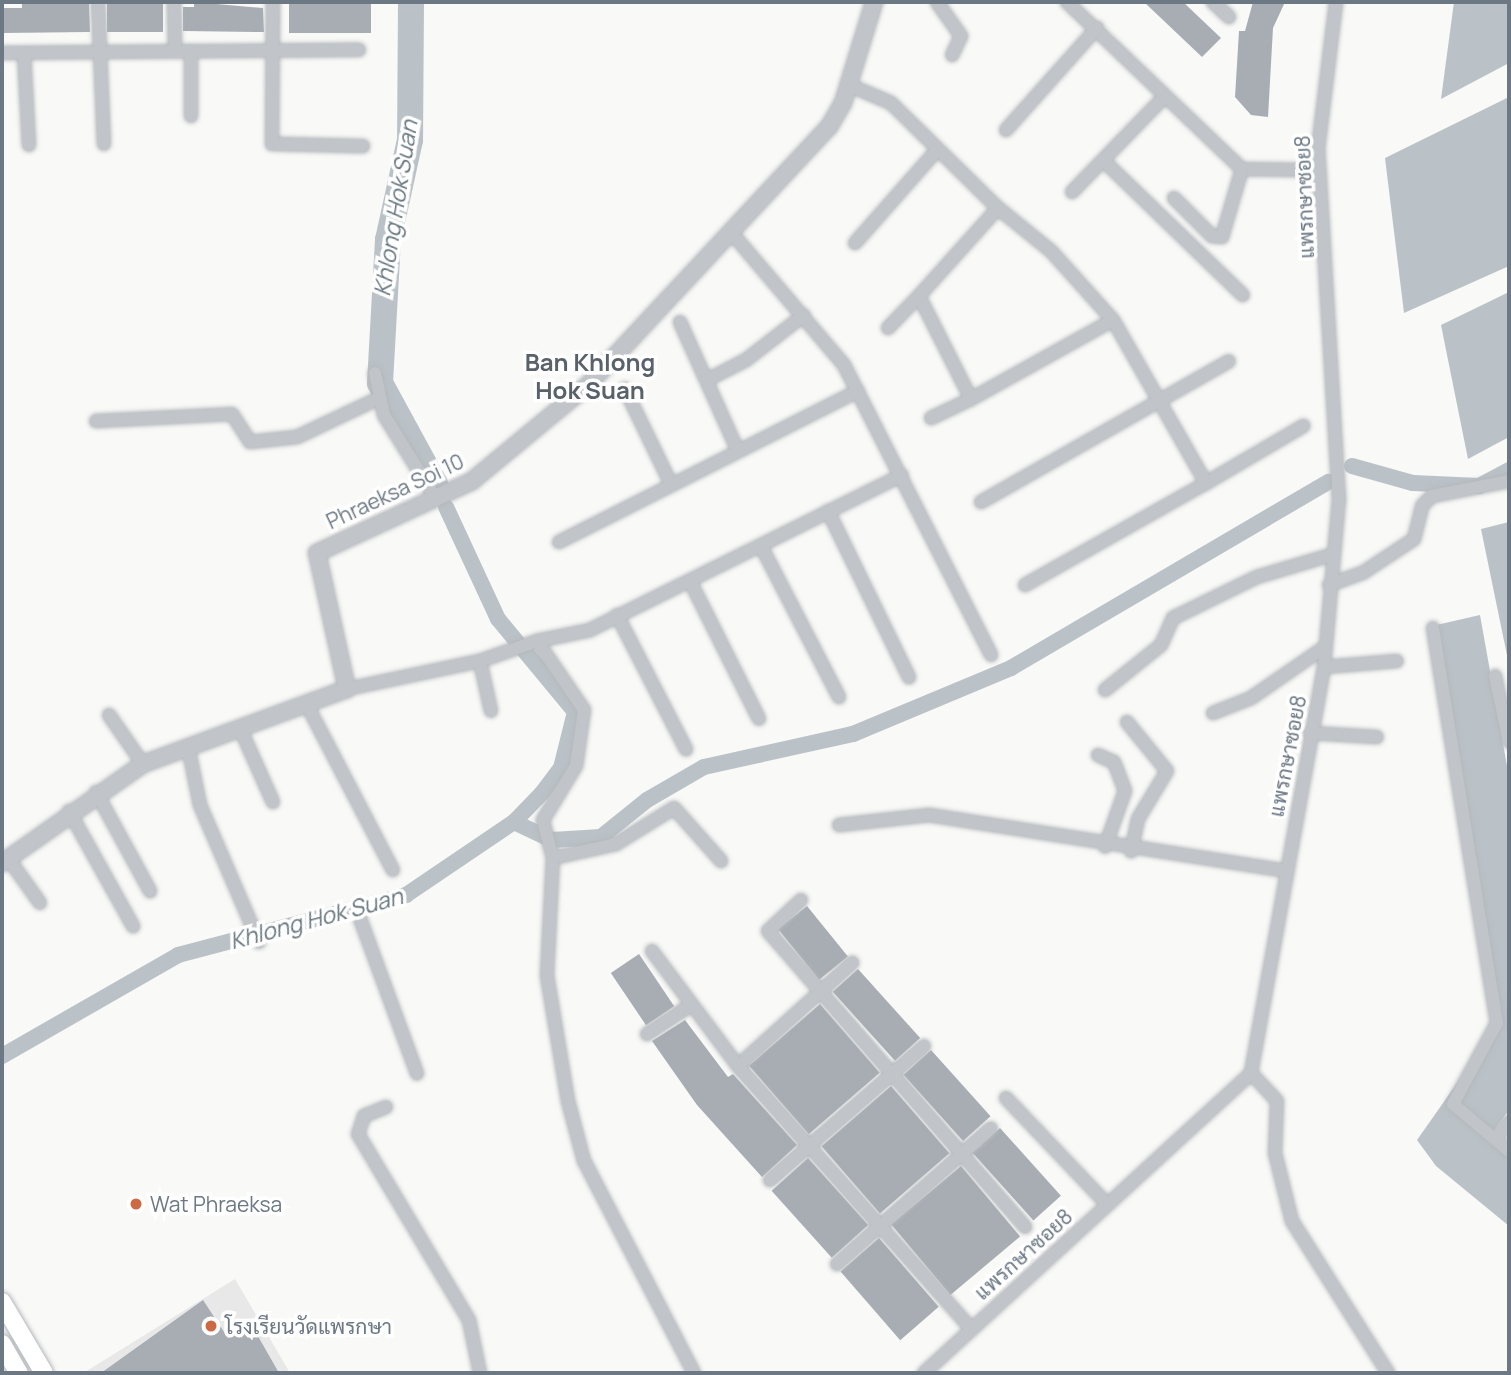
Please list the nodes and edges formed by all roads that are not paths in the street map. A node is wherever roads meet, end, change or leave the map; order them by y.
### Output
1 (98, 2) edge
2 (174, 2) edge
3 (273, 2) edge
4 (874, 2) edge
5 (937, 2) edge
6 (1067, 2) edge
7 (1213, 2) edge
8 (1336, 2) edge
9 (1229, 17) dead end
10 (1097, 28) junction
11 (273, 50) junction
12 (359, 50) dead end
13 (175, 51) junction
14 (191, 51) junction
15 (24, 52) junction
16 (102, 52) junction
17 (2, 53) edge
18 (953, 55) dead end
19 (849, 85) junction
20 (1164, 97) junction
21 (191, 116) dead end
22 (1006, 130) dead end
23 (104, 144) dead end
24 (29, 145) dead end
25 (363, 146) dead end
26 (937, 150) junction
27 (1104, 161) junction
28 (1242, 169) junction
29 (1318, 170) junction
30 (1072, 192) dead end
31 (1174, 198) dead end
32 (998, 208) junction
33 (730, 231) junction
34 (855, 243) dead end
35 (1243, 295) dead end
36 (919, 296) junction
37 (804, 315) junction
38 (1113, 320) junction
39 (680, 322) dead end
40 (888, 328) dead end
41 (1229, 361) dead end
42 (375, 373) dead end
43 (708, 380) junction
44 (625, 389) dead end
45 (858, 391) junction
46 (377, 398) junction
47 (971, 399) junction
48 (1160, 403) junction
49 (931, 418) dead end
50 (96, 421) dead end
51 (1303, 426) dead end
52 (738, 451) junction
53 (902, 475) junction
54 (1509, 481) edge
55 (670, 482) junction
56 (1206, 483) junction
57 (435, 497) junction
58 (981, 502) dead end
59 (828, 511) junction
60 (559, 541) dead end
61 (761, 546) junction
62 (1331, 555) junction
63 (690, 581) junction
64 (1025, 585) dead end
65 (1329, 585) junction
66 (617, 615) junction
67 (1433, 628) dead end
68 (533, 642) junction
69 (1325, 647) junction
70 (991, 655) dead end
71 (480, 661) junction
72 (1396, 661) dead end
73 (1324, 667) junction
74 (1495, 676) dead end
75 (909, 677) dead end
76 (347, 689) junction
77 (1105, 690) dead end
78 (839, 697) dead end
79 (307, 705) junction
80 (491, 711) dead end
81 (1213, 713) dead end
82 (109, 715) dead end
83 (760, 719) dead end
84 (1127, 722) dead end
85 (240, 728) junction
86 (1310, 733) junction
87 (1377, 737) dead end
88 (1509, 743) edge
89 (188, 746) junction
90 (686, 749) dead end
91 (1098, 755) dead end
92 (143, 764) junction
93 (96, 792) junction
94 (273, 802) dead end
95 (69, 811) junction
96 (839, 825) dead end
97 (1105, 847) junction
98 (1132, 851) junction
99 (552, 852) junction
100 (5, 860) edge
101 (721, 861) dead end
102 (393, 870) dead end
103 (1284, 871) junction
104 (150, 891) dead end
105 (801, 900) dead end
106 (40, 903) dead end
107 (358, 912) dead end
108 (134, 926) dead end
109 (260, 942) dead end
110 (652, 951) dead end
111 (852, 963) dead end
112 (819, 992) junction
113 (691, 1005) junction
114 (647, 1034) dead end
115 (924, 1046) dead end
116 (738, 1066) junction
117 (417, 1073) dead end
118 (1251, 1073) junction
119 (891, 1074) junction
120 (1006, 1098) dead end
121 (386, 1107) dead end
122 (1509, 1122) edge
123 (992, 1128) dead end
124 (1495, 1139) junction
125 (808, 1145) junction
126 (1509, 1151) edge
127 (964, 1154) junction
128 (769, 1180) dead end
129 (1107, 1204) junction
130 (1025, 1227) dead end
131 (883, 1229) junction
132 (837, 1264) dead end
133 (2, 1302) edge
134 (970, 1327) junction
135 (2, 1344) edge
136 (19, 1373) edge
137 (44, 1373) edge
138 (480, 1373) edge
139 (694, 1373) edge
140 (924, 1373) edge
141 (1388, 1373) edge

1 - 16 street
2 - 13 street
3 - 11 street
4 - 19 street, Phraeksa Soi 10
5 - 18 street
6 - 10 street
7 - 9 street
8 - 29 street, แพรกษาซอย8
10 - 20 street
10 - 22 street
11 - 12 street
11 - 14 street
11 - 25 street
13 - 14 street
13 - 16 street
14 - 21 street
15 - 16 street
15 - 17 street
15 - 24 street
16 - 23 street
19 - 26 street
19 - 33 street, Phraeksa Soi 10
20 - 27 street
20 - 28 street
26 - 32 street
26 - 34 street
27 - 30 street
27 - 35 street
28 - 29 street
28 - 31 street
29 - 62 street, แพรกษาซอย8
32 - 36 street
32 - 38 street
33 - 37 street
33 - 57 street, Phraeksa Soi 10
36 - 40 street
36 - 47 street
37 - 43 street
37 - 45 street
38 - 47 street
38 - 48 street
39 - 43 street
41 - 48 street
42 - 46 street
43 - 52 street
44 - 55 street
45 - 52 street
45 - 53 street
46 - 50 street
46 - 57 street
47 - 49 street
48 - 56 street
48 - 58 street
51 - 56 street
52 - 55 street
53 - 59 street
53 - 70 street
54 - 65 street
55 - 60 street
56 - 64 street
57 - 76 street, Phraeksa Soi 10
59 - 61 street
59 - 75 street
61 - 63 street
61 - 78 street
62 - 65 street, แพรกษาซอย8
62 - 77 street
63 - 66 street
63 - 83 street
65 - 69 street, แพรกษาซอย8
66 - 68 street
66 - 90 street
67 - 124 street
68 - 71 street
68 - 99 street
69 - 73 street, แพรกษาซอย8
69 - 81 street
71 - 76 street
71 - 80 street
72 - 73 street
73 - 86 street, แพรกษาซอย8
74 - 88 street
76 - 79 street
79 - 85 street
79 - 102 street
82 - 92 street
84 - 98 street
85 - 89 street
85 - 94 street
86 - 87 street
86 - 103 street, แพรกษาซอย8
89 - 92 street
89 - 109 street
91 - 97 street
92 - 93 street
93 - 95 street
93 - 104 street
95 - 100 street
95 - 108 street
96 - 97 street
97 - 98 street
98 - 103 street
99 - 101 street
99 - 139 street
100 - 106 street
103 - 118 street, แพรกษาซอย8
105 - 112 street
107 - 117 street
110 - 113 street
111 - 112 street
112 - 116 street
112 - 119 street
113 - 114 street
113 - 116 street
115 - 119 street
116 - 125 street
118 - 129 street, แพรกษาซอย8
118 - 141 street
119 - 125 street
119 - 127 street
120 - 129 street
121 - 138 street
122 - 124 street
123 - 127 street
124 - 126 street
125 - 128 street
125 - 131 street
127 - 130 street
127 - 131 street
129 - 134 street, แพรกษาซอย8
131 - 132 street
131 - 134 street
133 - 137 main road
134 - 140 street, แพรกษาซอย8
135 - 136 main road

